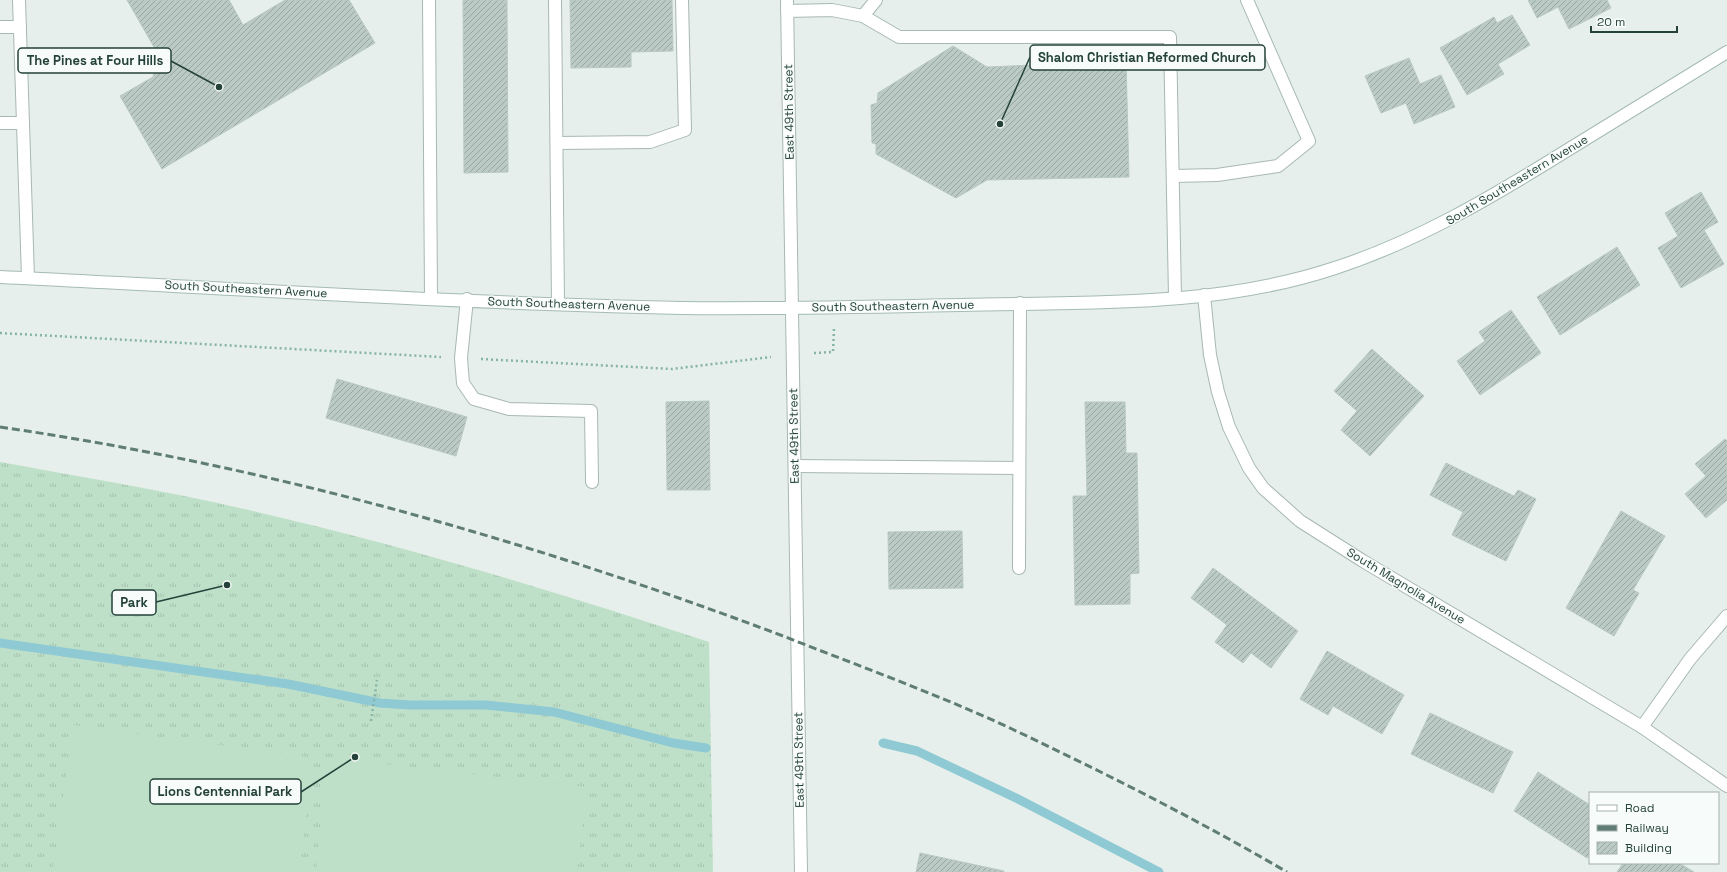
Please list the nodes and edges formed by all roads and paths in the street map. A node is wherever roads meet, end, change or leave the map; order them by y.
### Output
1 (19, 0) edge
2 (429, 0) edge
3 (555, 0) edge
4 (682, 0) edge
5 (876, 0) edge
6 (1247, 0) edge
7 (787, 6) edge
8 (863, 16) junction
9 (0, 27) edge
10 (20, 27) junction
11 (1727, 52) edge
12 (23, 122) junction
13 (0, 123) edge
14 (557, 143) junction
15 (1173, 176) junction
16 (0, 277) edge
17 (28, 278) junction
18 (1204, 295) junction
19 (1175, 297) junction
20 (431, 298) junction
21 (467, 299) junction
22 (1020, 303) junction
23 (558, 304) junction
24 (792, 307) junction
25 (834, 308) junction
26 (0, 333) edge
27 (793, 353) junction
28 (461, 358) junction
29 (795, 466) junction
30 (1019, 468) junction
31 (592, 482) dead end
32 (1019, 568) dead end
33 (1727, 616) edge
34 (377, 680) dead end
35 (371, 721) dead end
36 (1642, 727) junction
37 (1727, 786) edge
38 (801, 872) edge

1 - 10 main road
2 - 20 main road
3 - 14 main road
4 - 14 main road
5 - 8 main road
6 - 15 main road
7 - 8 main road
7 - 24 main road, East 49th Street
8 - 15 main road
9 - 10 main road
10 - 12 main road
11 - 18 main road, South Southeastern Avenue
12 - 13 main road
12 - 17 main road
14 - 23 main road
15 - 19 main road
16 - 17 main road, South Southeastern Avenue
17 - 20 main road, South Southeastern Avenue
18 - 19 main road, South Southeastern Avenue
18 - 36 main road, South Magnolia Avenue
19 - 22 main road, South Southeastern Avenue
20 - 21 main road, South Southeastern Avenue
21 - 23 main road, South Southeastern Avenue
21 - 28 main road
22 - 25 main road, South Southeastern Avenue
22 - 30 main road
23 - 24 main road, South Southeastern Avenue
24 - 25 main road, South Southeastern Avenue
24 - 27 main road, East 49th Street
25 - 27 path
26 - 28 path
27 - 28 path
27 - 29 main road, East 49th Street
28 - 31 main road
29 - 30 main road
29 - 38 main road, East 49th Street
30 - 32 main road
33 - 36 main road
34 - 35 path
36 - 37 main road, South Magnolia Avenue

